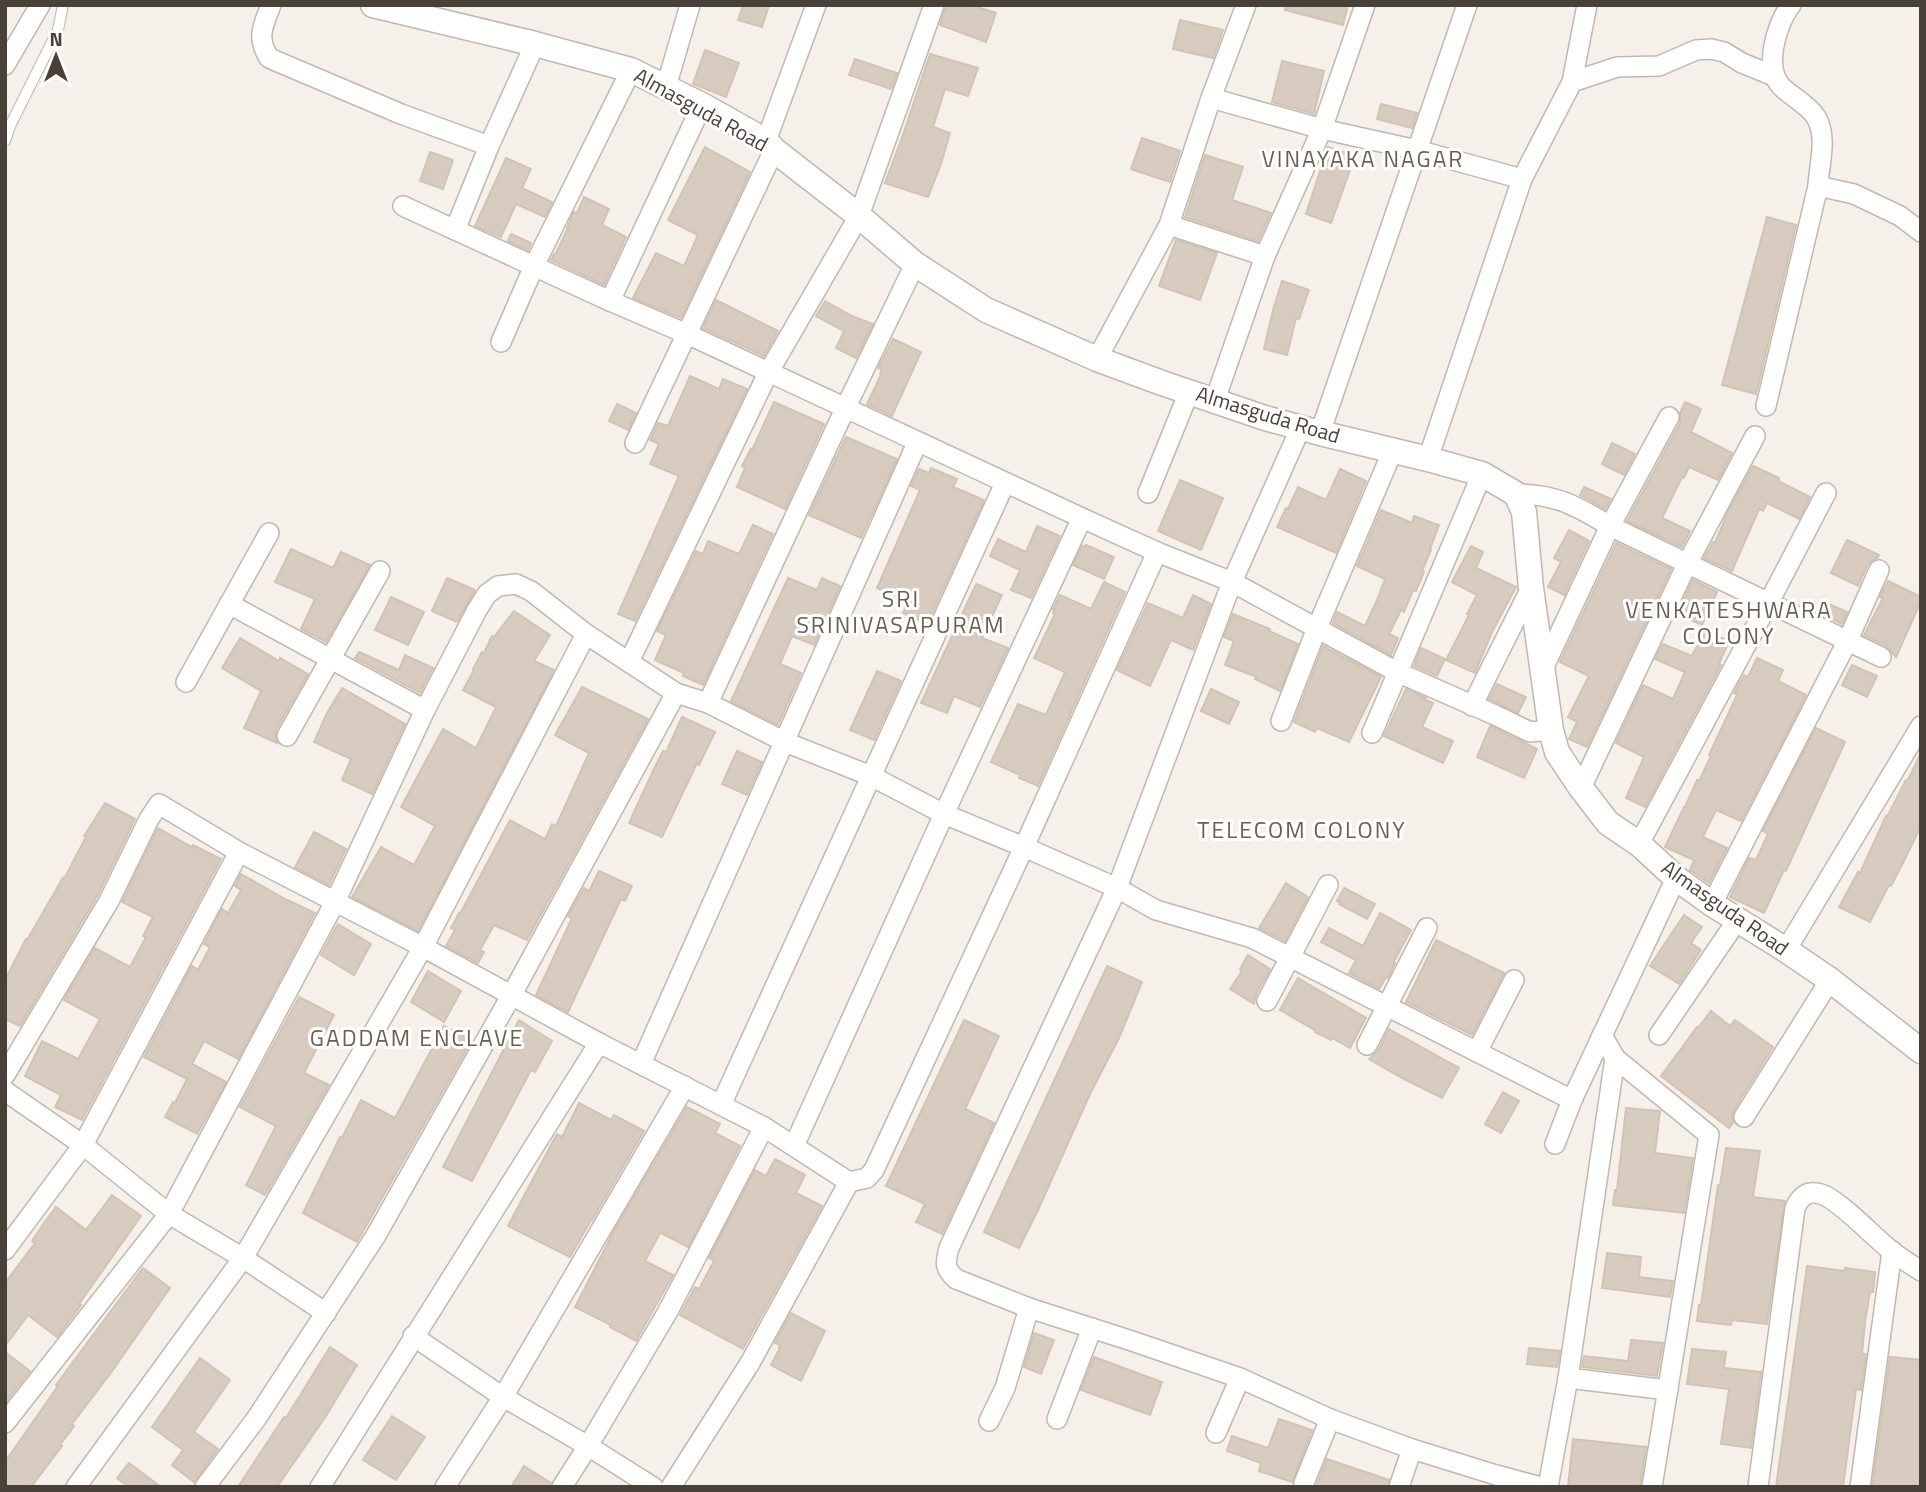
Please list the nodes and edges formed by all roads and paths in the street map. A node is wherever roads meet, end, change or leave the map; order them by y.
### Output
1 (40, 5) edge
2 (62, 5) edge
3 (271, 5) edge
4 (373, 5) edge
5 (690, 5) edge
6 (816, 5) edge
7 (934, 5) edge
8 (1245, 5) edge
9 (1365, 5) edge
10 (1466, 5) edge
11 (1586, 5) edge
12 (1791, 5) edge
13 (535, 44) junction
14 (5, 65) edge
15 (631, 69) junction
16 (1774, 76) junction
17 (1572, 82) junction
18 (666, 87) junction
19 (1211, 98) junction
20 (702, 105) junction
21 (1322, 129) junction
22 (5, 141) edge
23 (770, 145) junction
24 (489, 146) junction
25 (1417, 150) junction
26 (1522, 179) junction
27 (1818, 186) junction
28 (403, 206) dead end
29 (859, 216) junction
30 (1169, 225) junction
31 (455, 230) junction
32 (1921, 232) edge
33 (1265, 256) junction
34 (915, 264) junction
35 (534, 266) junction
36 (610, 301) junction
37 (687, 334) junction
38 (501, 342) dead end
39 (1097, 359) junction
40 (768, 373) junction
41 (1189, 391) junction
42 (1215, 400) junction
43 (1766, 406) dead end
44 (845, 409) junction
45 (1669, 417) dead end
46 (1311, 430) junction
47 (1755, 436) dead end
48 (635, 443) dead end
49 (917, 443) junction
50 (1393, 450) junction
51 (1428, 459) junction
52 (1482, 474) junction
53 (1005, 483) junction
54 (1148, 493) dead end
55 (1826, 493) dead end
56 (1516, 494) junction
57 (1082, 518) junction
58 (1610, 526) junction
59 (269, 533) dead end
60 (1157, 552) junction
61 (1687, 564) junction
62 (1880, 570) dead end
63 (380, 571) dead end
64 (1232, 582) junction
65 (1531, 588) junction
66 (1769, 602) junction
67 (229, 604) junction
68 (1317, 628) junction
69 (586, 634) junction
70 (1848, 640) junction
71 (1881, 657) dead end
72 (330, 659) junction
73 (629, 662) junction
74 (1542, 671) junction
75 (1397, 672) junction
76 (186, 682) dead end
77 (676, 693) junction
78 (708, 703) junction
79 (1472, 706) junction
80 (425, 710) junction
81 (1281, 721) dead end
82 (1921, 726) edge
83 (1551, 730) junction
84 (1372, 733) dead end
85 (287, 736) dead end
86 (785, 742) junction
87 (871, 776) junction
88 (1581, 788) junction
89 (944, 814) junction
90 (1639, 844) junction
91 (1024, 847) junction
92 (239, 852) junction
93 (1676, 878) junction
94 (1328, 885) dead end
95 (1117, 888) junction
96 (335, 902) junction
97 (1712, 904) junction
98 (1738, 919) junction
99 (1427, 928) dead end
100 (423, 947) junction
101 (1786, 950) junction
102 (1290, 957) junction
103 (1514, 980) dead end
104 (1830, 980) junction
105 (512, 996) junction
106 (1267, 1001) dead end
107 (1387, 1006) junction
108 (1602, 1035) junction
109 (1659, 1035) dead end
110 (599, 1043) junction
111 (1367, 1045) dead end
112 (1921, 1051) edge
113 (1477, 1052) junction
114 (1615, 1058) junction
115 (641, 1064) junction
116 (5, 1075) edge
117 (685, 1086) junction
118 (5, 1091) edge
119 (1572, 1100) junction
120 (721, 1105) junction
121 (1744, 1117) dead end
122 (764, 1127) junction
123 (1555, 1144) dead end
124 (83, 1145) junction
125 (794, 1146) junction
126 (849, 1182) junction
127 (169, 1214) junction
128 (5, 1250) edge
129 (1892, 1251) junction
130 (243, 1258) junction
131 (1921, 1271) edge
132 (1029, 1308) junction
133 (326, 1313) junction
134 (1093, 1328) junction
135 (413, 1336) junction
136 (1240, 1378) junction
137 (1568, 1378) junction
138 (1668, 1390) junction
139 (503, 1397) junction
140 (1057, 1419) dead end
141 (1329, 1419) junction
142 (989, 1421) dead end
143 (5, 1423) edge
144 (1216, 1433) dead end
145 (588, 1446) junction
146 (1412, 1449) junction
147 (1494, 1481) edge
148 (1304, 1483) dead end
149 (76, 1487) edge
150 (205, 1487) edge
151 (320, 1487) edge
152 (445, 1487) edge
153 (562, 1487) edge
154 (653, 1487) edge
155 (671, 1487) edge
156 (1399, 1487) edge
157 (1541, 1487) edge
158 (1548, 1487) edge
159 (1652, 1487) edge
160 (1758, 1487) edge
161 (1860, 1487) edge

1 - 14 street
2 - 22 lane
3 - 24 street
4 - 13 street, Almasguda Road
5 - 18 street
6 - 23 street
7 - 29 street
8 - 19 street
9 - 21 street
10 - 25 street
11 - 17 street
12 - 16 street
13 - 15 street, Almasguda Road
13 - 24 street
15 - 18 street, Almasguda Road
15 - 35 street
16 - 17 street
16 - 27 street
17 - 26 street
18 - 20 street, Almasguda Road
19 - 21 street
19 - 30 street
20 - 23 street, Almasguda Road
20 - 36 street
21 - 25 street
21 - 33 street
23 - 29 street, Almasguda Road
23 - 37 street
24 - 31 street
25 - 26 street
25 - 46 street
26 - 51 street
27 - 32 street
27 - 43 street
28 - 31 street
29 - 34 street, Almasguda Road
29 - 40 street
30 - 33 street
30 - 39 street
31 - 35 street
33 - 42 street
34 - 39 street, Almasguda Road
34 - 44 street
35 - 36 street
35 - 38 street
36 - 37 street
37 - 40 street
37 - 48 street
39 - 41 street, Almasguda Road
40 - 44 street
40 - 73 street
41 - 42 street, Almasguda Road
41 - 54 street
42 - 46 street, Almasguda Road
44 - 49 street
44 - 78 street
45 - 58 street
46 - 50 street, Almasguda Road
46 - 64 street
47 - 61 street
49 - 53 street
49 - 86 street
50 - 51 street, Almasguda Road
50 - 68 street
51 - 52 street, Almasguda Road
52 - 56 street, Almasguda Road
52 - 75 street
53 - 57 street
53 - 87 street
55 - 66 street
56 - 58 street
56 - 65 street, Almasguda Road
57 - 60 street
57 - 89 street
58 - 61 street
58 - 74 street
59 - 67 street
60 - 64 street
60 - 91 street
61 - 66 street
61 - 88 street
62 - 70 street
63 - 72 street
64 - 68 street
64 - 95 street
65 - 74 street, Almasguda Road
65 - 79 street
66 - 70 street
66 - 90 street
67 - 72 street
67 - 76 street
68 - 75 street
68 - 81 street
69 - 73 street
69 - 80 street
69 - 100 street
70 - 71 street
70 - 97 street
72 - 80 street
72 - 85 street
73 - 77 street
74 - 83 street, Almasguda Road
75 - 79 street
75 - 84 street
77 - 78 street
77 - 105 street
78 - 86 street
79 - 83 street
80 - 96 street
82 - 101 street
83 - 88 street, Almasguda Road
86 - 87 street
86 - 115 street
87 - 89 street
87 - 120 street
88 - 90 street, Almasguda Road
89 - 91 street
89 - 125 street
90 - 93 street, Almasguda Road
91 - 95 street
91 - 126 street
92 - 96 street
92 - 116 street
92 - 124 street
93 - 97 street, Almasguda Road
93 - 108 street
94 - 102 street
95 - 102 street
95 - 132 street
96 - 100 street
96 - 127 street
97 - 98 street, Almasguda Road
98 - 101 street, Almasguda Road
98 - 109 street
99 - 107 street
100 - 105 street
100 - 130 street
101 - 104 street, Almasguda Road
102 - 106 street
102 - 107 street
103 - 113 street
104 - 112 street, Almasguda Road
104 - 121 street
105 - 110 street
105 - 133 street
107 - 111 street
107 - 113 street
108 - 114 street
108 - 119 street
110 - 115 street
110 - 135 street
113 - 119 street
114 - 137 street
114 - 138 street
115 - 117 street
117 - 120 street
117 - 139 street
118 - 124 street
119 - 123 street
120 - 122 street
122 - 125 street
122 - 145 street
124 - 127 street
124 - 128 street
125 - 126 street
126 - 155 street
127 - 130 street
127 - 143 street
129 - 131 street
129 - 160 street
129 - 161 street
130 - 133 street
130 - 149 street
132 - 134 street
132 - 142 street
133 - 150 street
134 - 136 street
134 - 140 street
135 - 139 street
135 - 151 street
136 - 141 street
136 - 144 street
137 - 138 street
137 - 158 street
138 - 159 street
139 - 145 street
139 - 152 street
141 - 146 street
141 - 148 street
145 - 153 street
145 - 154 street
146 - 147 street
146 - 156 street
147 - 157 street

